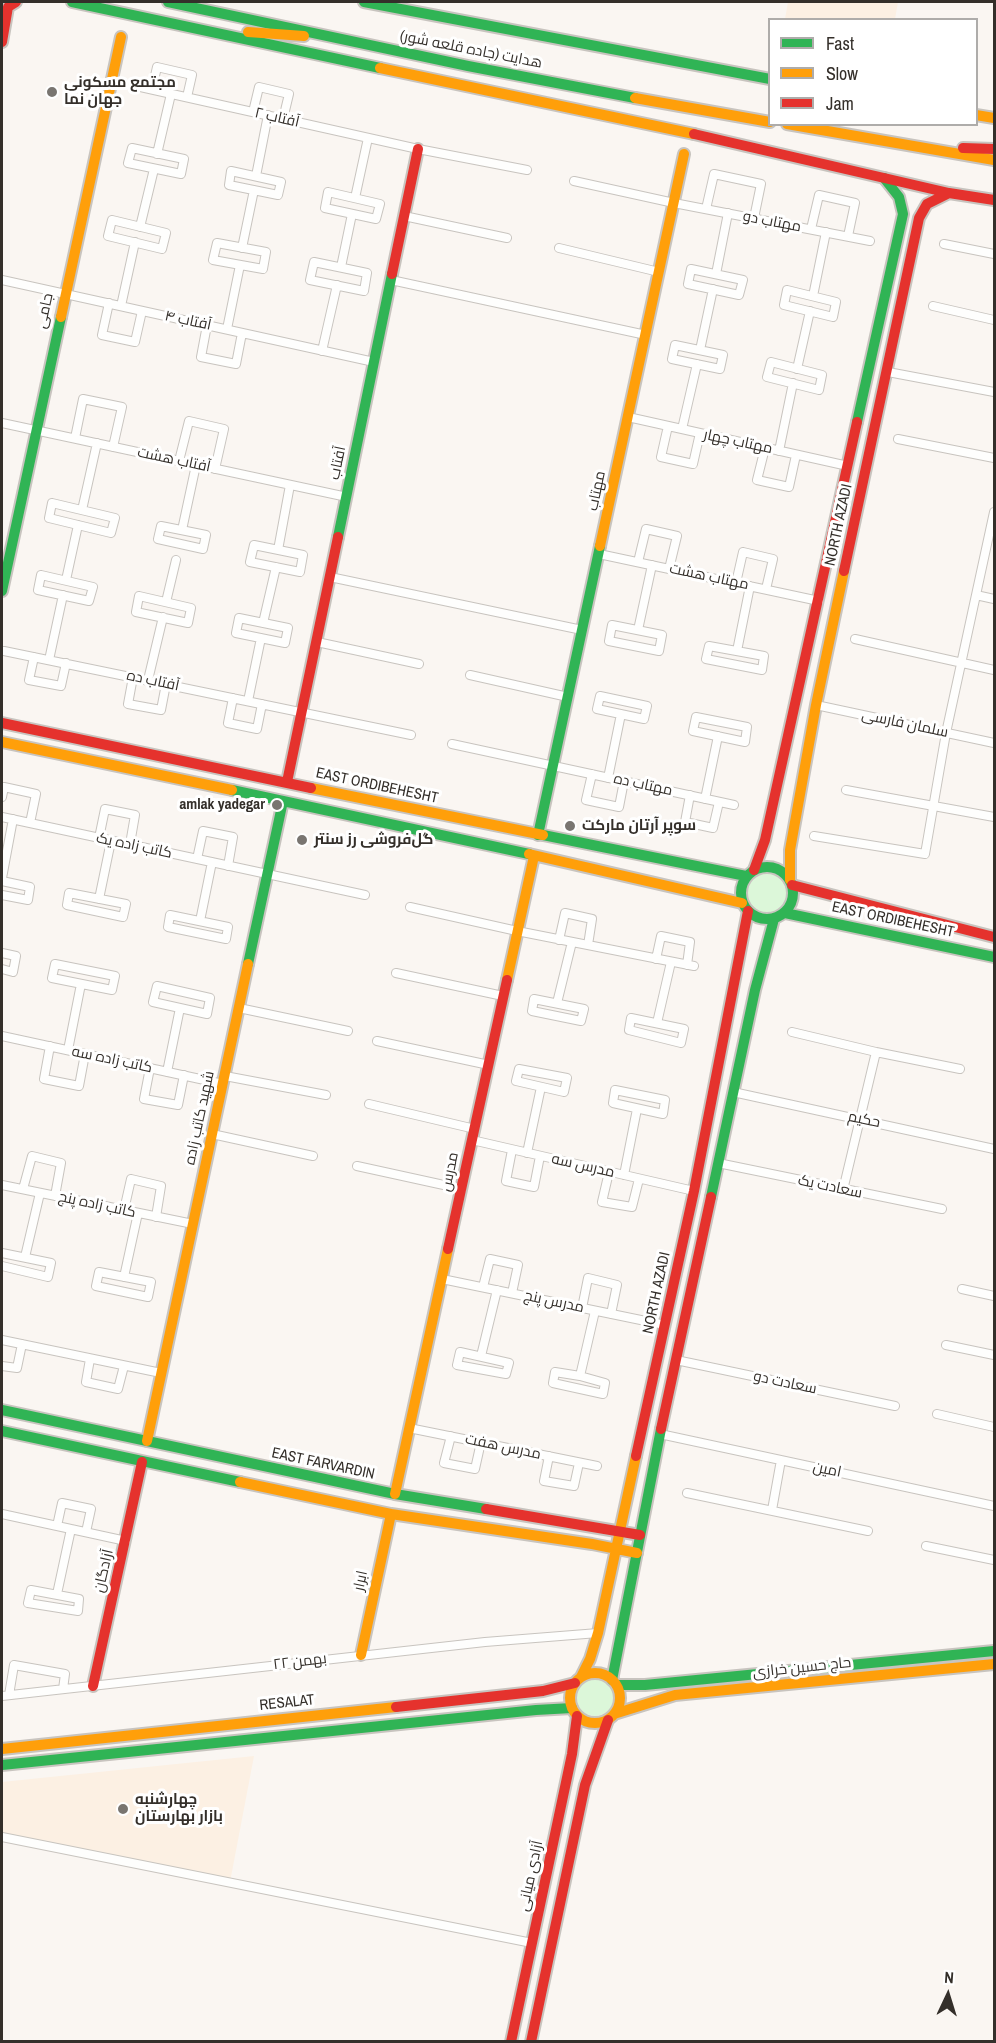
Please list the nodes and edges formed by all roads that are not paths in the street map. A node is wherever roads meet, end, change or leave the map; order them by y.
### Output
1 (72, 2) edge
2 (168, 2) edge
3 (364, 2) edge
4 (10, 3) edge
5 (209, 29) junction
6 (121, 37) dead end
7 (343, 39) junction
8 (2, 42) edge
9 (768, 79) edge
10 (136, 86) dead end
11 (152, 89) junction
12 (171, 94) junction
13 (187, 97) junction
14 (253, 112) junction
15 (268, 116) junction
16 (283, 119) junction
17 (768, 122) edge
18 (799, 126) edge
19 (368, 138) junction
20 (897, 142) junction
21 (418, 149) junction
22 (994, 149) edge
23 (157, 154) junction
24 (684, 154) dead end
25 (994, 159) edge
26 (154, 169) junction
27 (527, 170) dead end
28 (256, 176) junction
29 (884, 178) junction
30 (574, 181) dead end
31 (254, 190) junction
32 (949, 193) junction
33 (355, 198) junction
34 (994, 200) edge
35 (674, 203) junction
36 (706, 209) junction
37 (728, 213) junction
38 (352, 214) junction
39 (903, 214) junction
40 (405, 216) junction
41 (753, 218) junction
42 (919, 218) junction
43 (140, 227) junction
44 (811, 229) junction
45 (826, 232) junction
46 (848, 236) junction
47 (507, 238) dead end
48 (870, 241) dead end
49 (135, 242) junction
50 (944, 244) dead end
51 (242, 248) junction
52 (559, 248) dead end
53 (994, 254) edge
54 (240, 265) junction
55 (341, 267) junction
56 (659, 272) junction
57 (716, 274) junction
58 (2, 280) edge
59 (391, 280) junction
60 (337, 285) junction
61 (713, 290) junction
62 (64, 294) junction
63 (813, 296) junction
64 (109, 303) junction
65 (122, 306) junction
66 (933, 306) dead end
67 (142, 311) junction
68 (810, 311) junction
69 (994, 320) edge
70 (207, 325) junction
71 (227, 329) junction
72 (242, 333) junction
73 (646, 335) junction
74 (700, 350) junction
75 (322, 351) junction
76 (374, 362) junction
77 (698, 364) junction
78 (797, 369) junction
79 (888, 372) junction
80 (793, 383) junction
81 (994, 392) edge
82 (628, 417) junction
83 (2, 423) edge
84 (668, 426) junction
85 (682, 429) junction
86 (36, 430) junction
87 (700, 433) junction
88 (75, 438) junction
89 (898, 439) dead end
90 (97, 443) junction
91 (113, 447) junction
92 (765, 448) junction
93 (779, 451) junction
94 (796, 455) junction
95 (994, 458) edge
96 (179, 461) junction
97 (196, 465) junction
98 (849, 466) junction
99 (215, 469) junction
100 (290, 485) junction
101 (347, 497) junction
102 (82, 510) junction
103 (994, 512) edge
104 (836, 523) junction
105 (78, 525) junction
106 (854, 527) junction
107 (182, 530) junction
108 (992, 534) edge
109 (279, 550) junction
110 (599, 554) junction
111 (176, 560) dead end
112 (638, 562) junction
113 (652, 565) junction
114 (276, 567) junction
115 (669, 569) junction
116 (330, 578) junction
117 (66, 580) junction
118 (736, 583) junction
119 (750, 586) junction
120 (766, 589) junction
121 (2, 591) edge
122 (976, 595) junction
123 (63, 596) junction
124 (994, 599) edge
125 (819, 601) junction
126 (166, 602) junction
127 (163, 617) junction
128 (263, 623) junction
129 (582, 630) junction
130 (639, 630) junction
131 (261, 638) junction
132 (855, 639) dead end
133 (317, 642) junction
134 (4, 651) dead end
135 (736, 651) junction
136 (34, 657) junction
137 (49, 660) junction
138 (962, 662) junction
139 (66, 663) junction
140 (419, 664) dead end
141 (994, 670) edge
142 (470, 675) dead end
143 (133, 677) junction
144 (148, 680) junction
145 (166, 684) junction
146 (568, 697) junction
147 (233, 698) junction
148 (248, 701) junction
149 (262, 704) junction
150 (816, 705) junction
151 (302, 712) junction
152 (621, 714) junction
153 (2, 723) edge
154 (946, 733) junction
155 (411, 735) dead end
156 (718, 736) junction
157 (2, 742) edge
158 (994, 743) edge
159 (452, 744) dead end
160 (553, 766) junction
161 (592, 774) junction
162 (608, 778) junction
163 (624, 781) junction
164 (287, 782) junction
165 (846, 790) dead end
166 (690, 795) junction
167 (2, 797) edge
168 (705, 799) junction
169 (284, 801) junction
170 (719, 802) junction
171 (394, 805) junction
172 (734, 805) dead end
173 (934, 805) junction
174 (433, 813) junction
175 (2, 817) edge
176 (994, 817) edge
177 (14, 819) junction
178 (30, 823) junction
179 (391, 823) junction
180 (424, 830) junction
181 (538, 835) junction
182 (814, 836) dead end
183 (99, 838) junction
184 (111, 841) junction
185 (130, 844) junction
186 (534, 856) junction
187 (197, 859) junction
188 (212, 862) junction
189 (228, 866) junction
190 (750, 873) junction
191 (268, 874) junction
192 (2, 879) edge
193 (791, 882) junction
194 (2, 895) edge
195 (365, 895) dead end
196 (99, 899) junction
197 (410, 907) dead end
198 (745, 907) junction
199 (785, 913) junction
200 (774, 919) junction
201 (200, 921) junction
202 (517, 931) junction
203 (994, 937) edge
204 (559, 940) junction
205 (572, 942) junction
206 (588, 945) junction
207 (2, 953) edge
208 (994, 957) edge
209 (656, 958) junction
210 (671, 962) junction
211 (2, 969) edge
212 (396, 973) dead end
213 (81, 984) junction
214 (503, 996) junction
215 (557, 1003) junction
216 (180, 1008) junction
217 (239, 1008) junction
218 (657, 1023) junction
219 (348, 1031) dead end
220 (792, 1032) dead end
221 (2, 1036) edge
222 (377, 1041) dead end
223 (50, 1046) junction
224 (68, 1050) junction
225 (876, 1052) junction
226 (85, 1054) junction
227 (489, 1065) junction
228 (150, 1068) junction
229 (960, 1069) dead end
230 (167, 1072) junction
231 (184, 1076) junction
232 (224, 1080) junction
233 (541, 1087) junction
234 (733, 1092) junction
235 (326, 1095) dead end
236 (369, 1104) dead end
237 (637, 1109) junction
238 (859, 1119) junction
239 (212, 1134) junction
240 (473, 1135) junction
241 (994, 1149) edge
242 (512, 1150) junction
243 (527, 1153) junction
244 (313, 1156) dead end
245 (540, 1156) junction
246 (718, 1163) junction
247 (357, 1166) dead end
248 (609, 1172) junction
249 (624, 1175) junction
250 (639, 1179) junction
251 (2, 1185) edge
252 (23, 1189) junction
253 (462, 1189) junction
254 (843, 1190) junction
255 (694, 1191) junction
256 (40, 1193) junction
257 (55, 1196) junction
258 (942, 1209) dead end
259 (124, 1210) junction
260 (138, 1213) junction
261 (156, 1217) junction
262 (193, 1224) junction
263 (2, 1253) edge
264 (25, 1257) junction
265 (2, 1266) edge
266 (124, 1277) junction
267 (442, 1279) junction
268 (483, 1287) junction
269 (962, 1289) dead end
270 (497, 1290) junction
271 (512, 1293) junction
272 (994, 1296) edge
273 (582, 1308) junction
274 (595, 1311) junction
275 (611, 1314) junction
276 (665, 1325) junction
277 (2, 1340) edge
278 (22, 1344) junction
279 (946, 1345) dead end
280 (994, 1355) edge
281 (481, 1356) junction
282 (90, 1359) junction
283 (676, 1360) junction
284 (2, 1366) edge
285 (124, 1366) junction
286 (161, 1373) junction
287 (580, 1376) junction
288 (895, 1406) dead end
289 (2, 1410) edge
290 (937, 1414) dead end
291 (994, 1427) edge
292 (409, 1428) junction
293 (2, 1431) edge
294 (660, 1434) junction
295 (451, 1436) junction
296 (147, 1441) junction
297 (482, 1443) junction
298 (549, 1456) junction
299 (781, 1460) junction
300 (142, 1462) junction
301 (579, 1463) junction
302 (597, 1467) dead end
303 (687, 1493) dead end
304 (395, 1494) junction
305 (994, 1506) edge
306 (772, 1510) junction
307 (2, 1514) edge
308 (391, 1514) junction
309 (57, 1526) junction
310 (71, 1528) junction
311 (868, 1531) dead end
312 (86, 1532) junction
313 (620, 1532) junction
314 (640, 1535) junction
315 (126, 1540) junction
316 (926, 1546) dead end
317 (616, 1549) junction
318 (637, 1553) junction
319 (994, 1560) edge
320 (57, 1594) junction
321 (598, 1633) junction
322 (994, 1651) edge
323 (361, 1655) junction
324 (994, 1664) edge
325 (578, 1680) junction
326 (615, 1683) junction
327 (93, 1686) junction
328 (63, 1689) junction
329 (5, 1695) edge
330 (574, 1712) junction
331 (611, 1717) junction
332 (2, 1749) edge
333 (2, 1765) edge
334 (2, 1838) edge
335 (532, 1943) junction
336 (511, 2042) edge
337 (531, 2042) edge

1 - 5 main road
2 - 7 main road, هدایت (جاده قلعه شور)
3 - 9 main road, هدایت (جاده قلعه شور)
4 - 8 main road
5 - 7 main road
5 - 29 main road
6 - 62 main road, جامی
7 - 17 main road, هدایت (جاده قلعه شور)
10 - 11 street, آفتاب ۲
11 - 12 street, آفتاب ۲
11 - 13 street
12 - 13 street, آفتاب ۲
12 - 23 street
13 - 14 street, آفتاب ۲
14 - 15 street, آفتاب ۲
14 - 16 street
15 - 16 street, آفتاب ۲
15 - 28 street
16 - 19 street, آفتاب ۲
18 - 20 main road
19 - 21 street, آفتاب ۲
19 - 33 street
20 - 22 main road
20 - 25 main road
21 - 27 street, آفتاب ۲
21 - 40 main road, آفتاب
23 - 26 street
23 - 26 street
24 - 35 main road, مهتاب
26 - 43 street
28 - 31 street
28 - 31 street
29 - 32 main road
29 - 39 main road
30 - 35 street, مهتاب دو
31 - 51 street
32 - 34 main road
32 - 42 main road
33 - 38 street
33 - 38 street
35 - 36 street, مهتاب دو
35 - 56 main road, مهتاب
36 - 37 street, مهتاب دو
36 - 41 street
37 - 41 street, مهتاب دو
37 - 57 street
38 - 55 street
39 - 42 main road
39 - 98 main road, NORTH AZADI
40 - 47 street
40 - 59 main road, آفتاب
41 - 44 street, مهتاب دو
42 - 79 main road, NORTH AZADI
43 - 49 street
43 - 49 street
44 - 45 street, مهتاب دو
44 - 46 street
45 - 46 street, مهتاب دو
45 - 63 street
46 - 48 street, مهتاب دو
49 - 65 street
50 - 53 street
51 - 54 street
51 - 54 street
52 - 56 street
54 - 71 street
55 - 60 street
55 - 60 street
56 - 73 main road, مهتاب
57 - 61 street
57 - 61 street
58 - 62 street, آفتاب ۴
59 - 73 street
59 - 76 main road, آفتاب
60 - 75 street
61 - 74 street
62 - 64 street, آفتاب ۴
62 - 86 main road, جامی
63 - 68 street
63 - 68 street
64 - 65 street, آفتاب ۴
64 - 67 street
65 - 67 street, آفتاب ۴
66 - 69 street
67 - 70 street, آفتاب ۴
68 - 78 street
70 - 71 street, آفتاب ۴
70 - 72 street
71 - 72 street, آفتاب ۴
72 - 75 street, آفتاب ۴
73 - 82 main road, مهتاب
74 - 77 street
74 - 77 street
75 - 76 street, آفتاب ۴
76 - 101 main road, آفتاب
77 - 85 street
78 - 80 street
78 - 80 street
79 - 81 street
79 - 106 main road, NORTH AZADI
80 - 93 street
82 - 84 street, مهتاب چهار
82 - 110 main road, مهتاب
83 - 86 street, آفتاب هشت
84 - 85 street, مهتاب چهار
84 - 87 street
85 - 87 street, مهتاب چهار
86 - 88 street, آفتاب هشت
86 - 121 main road, جامی
87 - 92 street, مهتاب چهار
88 - 90 street, آفتاب هشت
88 - 91 street
89 - 95 street
90 - 91 street, آفتاب هشت
90 - 102 street
91 - 96 street, آفتاب هشت
92 - 93 street, مهتاب چهار
92 - 94 street
93 - 94 street, مهتاب چهار
94 - 98 street, مهتاب چهار
96 - 97 street, آفتاب هشت
96 - 99 street
97 - 99 street, آفتاب هشت
97 - 107 street
98 - 104 main road, NORTH AZADI
99 - 100 street, آفتاب هشت
100 - 101 street, آفتاب هشت
100 - 109 street
101 - 116 main road, آفتاب
102 - 105 street
102 - 105 street
103 - 108 street
104 - 106 main road
104 - 125 main road, NORTH AZADI
105 - 117 street
106 - 150 main road, NORTH AZADI
107 - 107 street
108 - 122 street
109 - 114 street
109 - 114 street
110 - 112 street, مهتاب هشت
110 - 129 main road, مهتاب
111 - 126 street
112 - 113 street, مهتاب هشت
112 - 115 street
113 - 115 street, مهتاب هشت
113 - 130 street
114 - 128 street
115 - 118 street, مهتاب هشت
116 - 129 street
116 - 133 main road, آفتاب
117 - 123 street
117 - 123 street
118 - 119 street, مهتاب هشت
118 - 120 street
119 - 120 street, مهتاب هشت
119 - 135 street
120 - 125 street, مهتاب هشت
122 - 124 street
122 - 138 street
123 - 137 street
125 - 190 main road, NORTH AZADI
126 - 127 street
126 - 127 street
127 - 144 street
128 - 131 street
128 - 131 street
129 - 146 main road, مهتاب
130 - 130 street
131 - 148 street
132 - 138 street
133 - 140 street
133 - 151 main road, آفتاب
134 - 136 street, آفتاب ده
135 - 135 street
136 - 137 street, آفتاب ده
136 - 139 street
137 - 139 street, آفتاب ده
138 - 141 street
138 - 154 street
139 - 143 street, آفتاب ده
142 - 146 street
143 - 144 street, آفتاب ده
143 - 145 street
144 - 145 street, آفتاب ده
145 - 147 street, آفتاب ده
146 - 160 main road, مهتاب
147 - 148 street, آفتاب ده
147 - 149 street
148 - 149 street, آفتاب ده
149 - 151 street, آفتاب ده
150 - 154 street, سلمان فارسی
150 - 193 main road, NORTH AZADI
151 - 155 street, آفتاب ده
151 - 164 main road, آفتاب
152 - 152 street
152 - 162 street
153 - 164 main road, EAST ORDIBEHESHT
154 - 158 street, سلمان فارسی
154 - 173 street
156 - 156 street
156 - 168 street
157 - 169 main road
159 - 160 street, مهتاب ده
160 - 161 street, مهتاب ده
160 - 181 main road, مهتاب
161 - 162 street, مهتاب ده
161 - 163 street
162 - 163 street, مهتاب ده
163 - 166 street, مهتاب ده
164 - 171 main road, EAST ORDIBEHESHT
165 - 173 street
166 - 168 street, مهتاب ده
166 - 170 street
167 - 178 street
168 - 170 street, مهتاب ده
169 - 179 main road
169 - 191 main road, شهید کاتب زاده
170 - 172 street, مهتاب ده
171 - 174 main road, EAST ORDIBEHESHT
171 - 179 main road
173 - 176 street
173 - 182 street
174 - 180 main road
174 - 181 main road, EAST ORDIBEHESHT
175 - 177 street, کاتب زاده یک
177 - 178 street, کاتب زاده یک
177 - 192 street
178 - 183 street, کاتب زاده یک
179 - 180 main road
180 - 186 main road
181 - 190 main road, EAST ORDIBEHESHT
183 - 184 street, کاتب زاده یک
183 - 185 street
184 - 185 street, کاتب زاده یک
184 - 196 street
185 - 187 street, کاتب زاده یک
186 - 198 main road
186 - 202 main road, مدرس
187 - 188 street, کاتب زاده یک
187 - 189 street
188 - 189 street, کاتب زاده یک
188 - 201 street
189 - 191 street, کاتب زاده یک
190 - 193 main road
190 - 198 main road
191 - 195 street, کاتب زاده یک
191 - 217 main road, شهید کاتب زاده
192 - 194 street
193 - 199 main road
193 - 203 main road, EAST ORDIBEHESHT
196 - 196 street
197 - 202 street
198 - 200 main road
198 - 255 main road, NORTH AZADI
199 - 200 main road
199 - 208 main road, EAST ORDIBEHESHT
200 - 234 main road
201 - 201 street
202 - 204 street
202 - 214 main road, مدرس
204 - 205 street
204 - 206 street
205 - 206 street
205 - 215 street
206 - 209 street
207 - 211 street
209 - 210 street
209 - 210 street
210 - 218 street
212 - 214 street
213 - 213 street
213 - 224 street
214 - 227 main road, مدرس
215 - 215 street
216 - 216 street
216 - 230 street
217 - 219 street
217 - 232 main road, شهید کاتب زاده
218 - 218 street
220 - 225 street
221 - 223 street, کاتب زاده سه
222 - 227 street
223 - 224 street, کاتب زاده سه
223 - 226 street
224 - 226 street, کاتب زاده سه
225 - 229 street
225 - 238 street
226 - 228 street, کاتب زاده سه
227 - 240 main road, مدرس
228 - 230 street, کاتب زاده سه
228 - 231 street
230 - 231 street, کاتب زاده سه
231 - 232 street, کاتب زاده سه
232 - 235 street, کاتب زاده سه
232 - 239 main road, شهید کاتب زاده
233 - 233 street
233 - 243 street
234 - 238 street, حکیم
234 - 246 main road
236 - 240 street, مدرس سه
237 - 237 street
237 - 249 street
238 - 241 street, حکیم
238 - 254 street
239 - 244 street
239 - 262 main road, شهید کاتب زاده
240 - 242 street, مدرس سه
240 - 253 main road, مدرس
242 - 243 street, مدرس سه
242 - 245 street
243 - 245 street, مدرس سه
245 - 248 street, مدرس سه
246 - 254 street, سعادت یک
246 - 283 main road
247 - 253 street
248 - 249 street, مدرس سه
248 - 250 street
249 - 250 street, مدرس سه
250 - 255 street, مدرس سه
251 - 252 street, کاتب زاده پنج
252 - 256 street, کاتب زاده پنج
252 - 257 street
253 - 267 main road, مدرس
254 - 258 street, سعادت یک
255 - 276 main road, NORTH AZADI
256 - 257 street, کاتب زاده پنج
256 - 264 street
257 - 259 street, کاتب زاده پنج
259 - 260 street, کاتب زاده پنج
259 - 261 street
260 - 261 street, کاتب زاده پنج
260 - 266 street
261 - 262 street, کاتب زاده پنج
262 - 286 main road, شهید کاتب زاده
263 - 264 street
264 - 265 street
266 - 266 street
267 - 268 street, مدرس پنج
267 - 292 main road, مدرس
268 - 270 street, مدرس پنج
268 - 271 street
269 - 272 street
270 - 271 street, مدرس پنج
270 - 281 street
271 - 273 street, مدرس پنج
273 - 274 street, مدرس پنج
273 - 275 street
274 - 275 street, مدرس پنج
274 - 287 street
275 - 276 street, مدرس پنج
276 - 313 main road, NORTH AZADI
277 - 278 street
278 - 282 street
278 - 284 street
279 - 280 street
281 - 281 street
282 - 285 street
282 - 285 street
283 - 288 street, سعادت دو
283 - 294 main road
285 - 286 street
286 - 296 main road, شهید کاتب زاده
287 - 287 street
289 - 296 main road, EAST FARVARDIN
290 - 291 street
292 - 295 street, مدرس هفت
292 - 304 main road, مدرس
293 - 300 main road
294 - 299 street, امین
294 - 314 main road
295 - 297 street, مدرس هفت
295 - 297 street
296 - 304 main road, EAST FARVARDIN
297 - 298 street, مدرس هفت
298 - 301 street, مدرس هفت
298 - 301 street
299 - 305 street, امین
299 - 306 street
300 - 308 main road
300 - 315 main road, آزادگان
301 - 302 street, مدرس هفت
303 - 306 street
304 - 313 main road, EAST FARVARDIN
306 - 311 street
307 - 309 street
308 - 317 main road
308 - 323 main road, ابرار
309 - 310 street
309 - 312 street
310 - 312 street
310 - 320 street
312 - 315 street
313 - 314 main road, EAST FARVARDIN
313 - 317 main road, NORTH AZADI
314 - 318 main road
315 - 327 main road, آزادگان
316 - 319 street
317 - 318 main road
317 - 321 main road, NORTH AZADI
318 - 326 main road
320 - 320 street
321 - 323 street, ۲۲ بهمن
321 - 325 main road, NORTH AZADI
322 - 326 main road, حاج حسین خرازی
323 - 327 street, ۲۲ بهمن
324 - 331 main road, حاج حسین خرازی
325 - 326 main road
325 - 330 main road
325 - 332 main road, RESALAT
326 - 331 main road
327 - 328 street, ۲۲ بهمن
328 - 329 street, ۲۲ بهمن
328 - 329 street
330 - 331 main road
330 - 333 main road
330 - 335 main road, آزادی میانی
331 - 337 main road
334 - 335 street
335 - 336 main road, آزادی میانی

